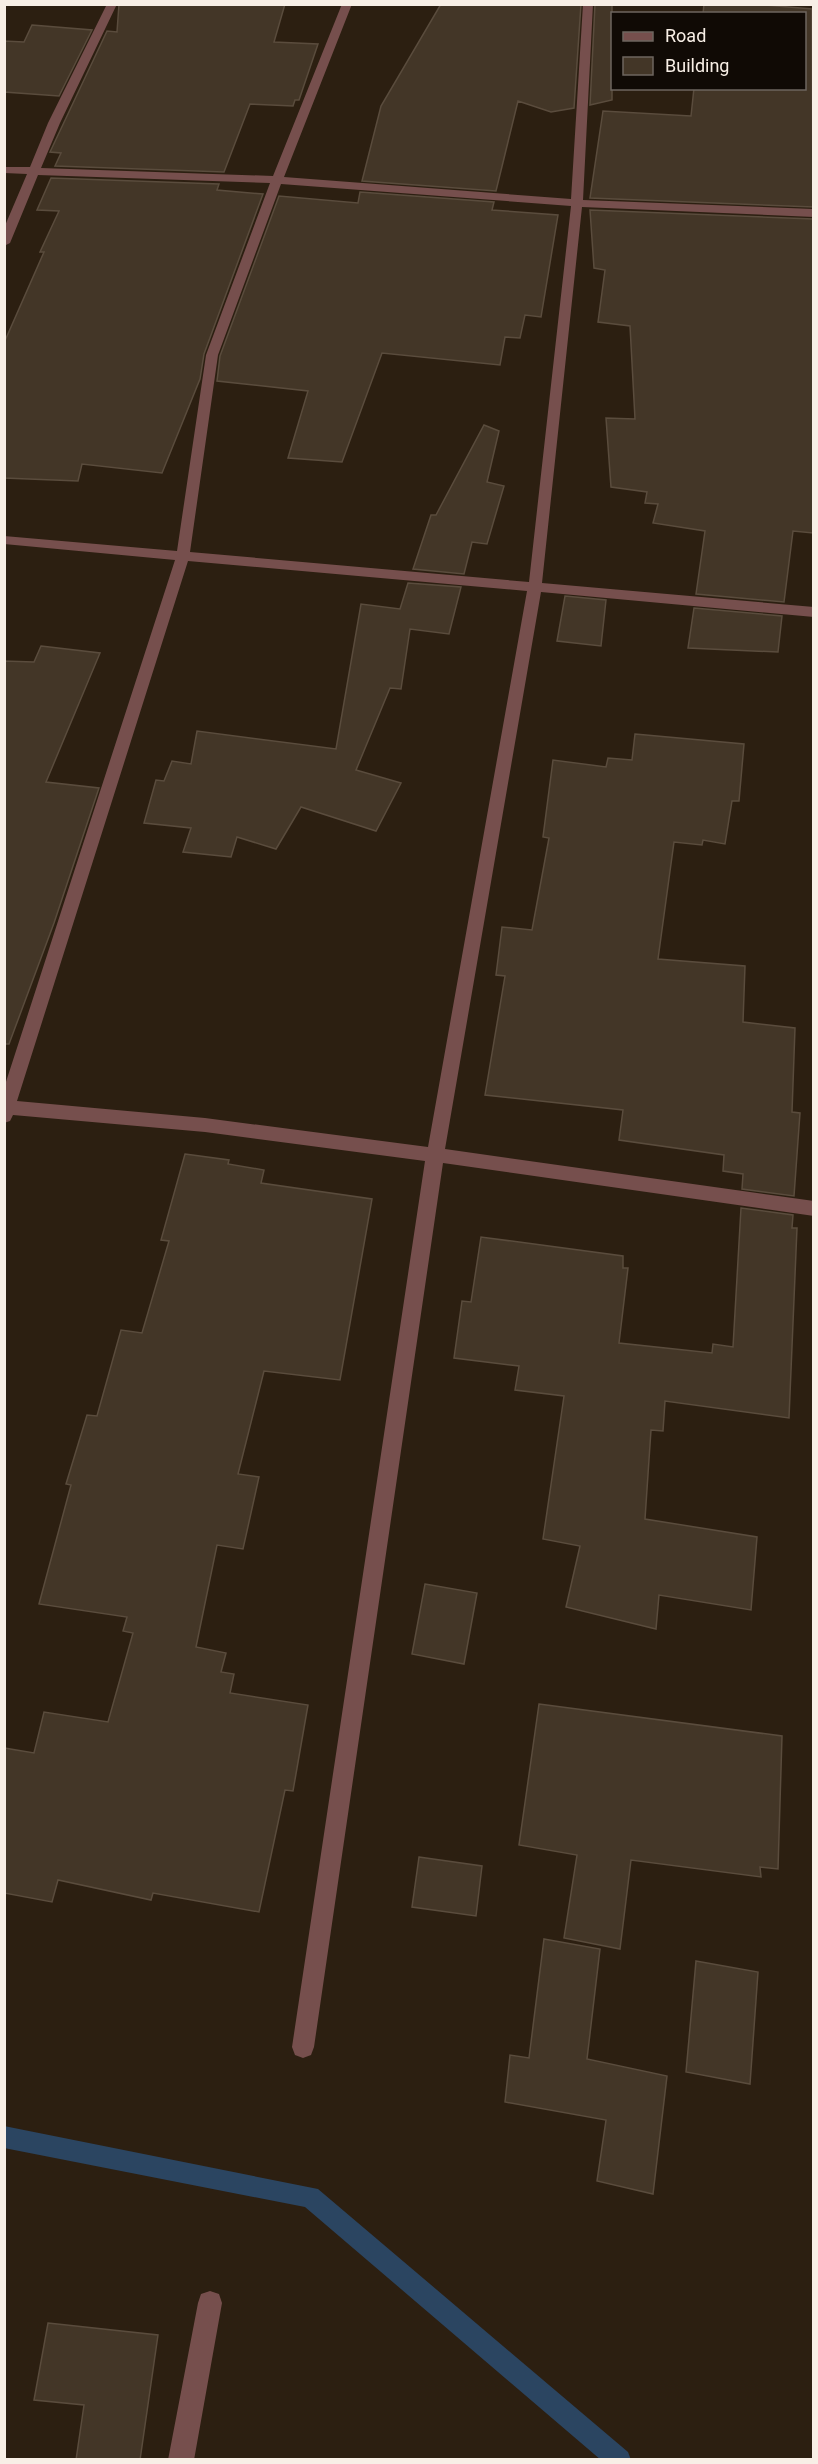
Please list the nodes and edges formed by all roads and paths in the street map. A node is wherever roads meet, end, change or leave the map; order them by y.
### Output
1 (112, 4) edge
2 (347, 4) edge
3 (588, 4) edge
4 (4, 170) edge
5 (35, 171) junction
6 (277, 180) junction
7 (577, 203) junction
8 (813, 213) edge
9 (4, 243) edge
10 (4, 540) edge
11 (183, 556) junction
12 (535, 587) junction
13 (813, 612) edge
14 (6, 1110) edge
15 (435, 1155) junction
16 (813, 1209) edge
17 (303, 2047) dead end
18 (210, 2303) dead end
19 (181, 2460) edge

1 - 5 street
2 - 6 street
3 - 7 street
4 - 5 street
5 - 6 street
5 - 9 street
6 - 7 street
6 - 11 street
7 - 8 street
7 - 12 street
10 - 11 street
11 - 12 street
11 - 14 street
12 - 13 street
12 - 15 street
14 - 15 street
15 - 16 street
15 - 17 street
18 - 19 street

